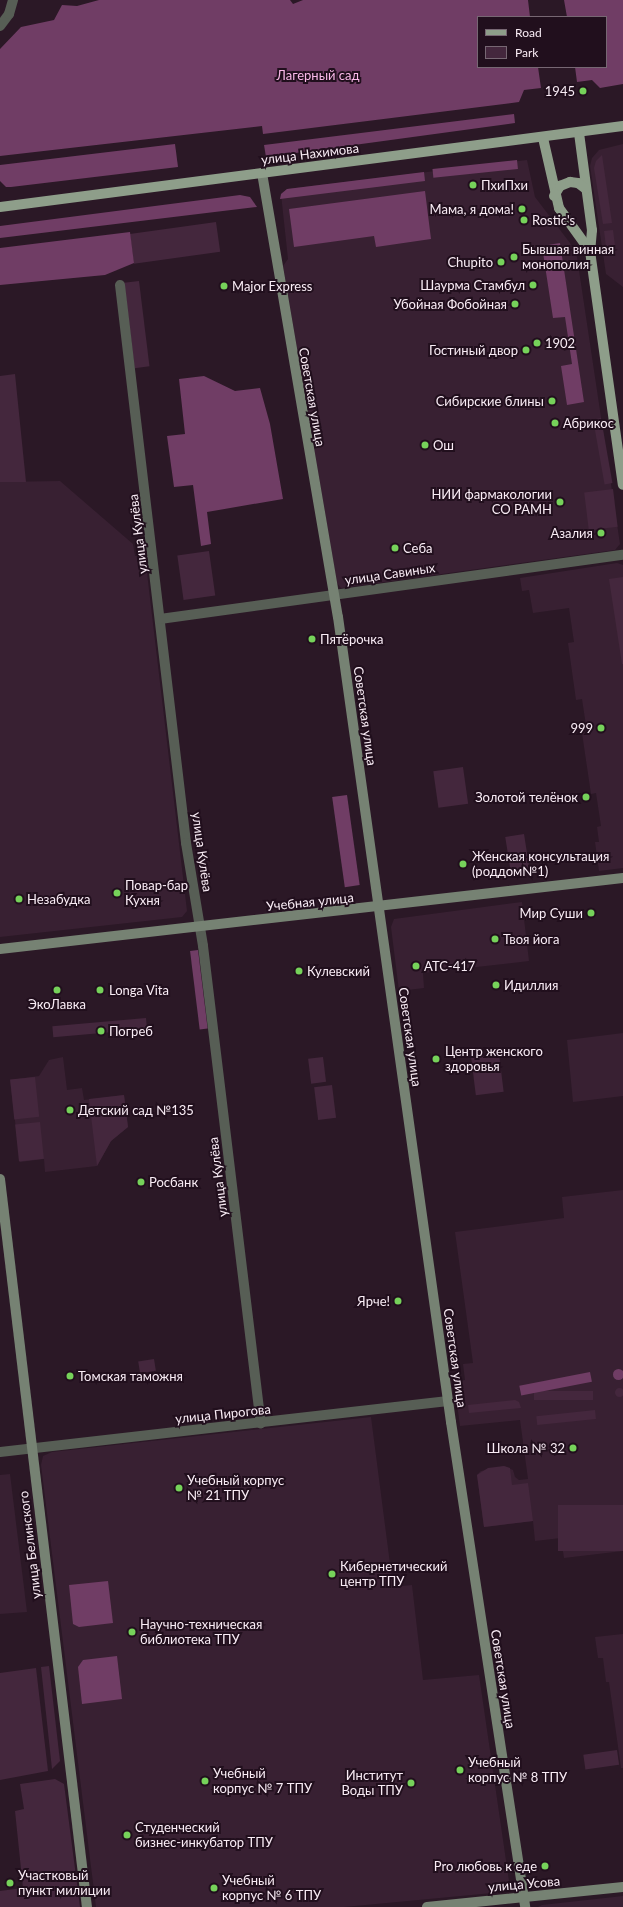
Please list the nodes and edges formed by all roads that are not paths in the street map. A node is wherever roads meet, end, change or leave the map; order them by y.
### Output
1 (13, 0) edge
2 (0, 26) edge
3 (623, 126) edge
4 (579, 133) junction
5 (544, 138) junction
6 (262, 173) junction
7 (586, 189) junction
8 (554, 196) junction
9 (0, 207) edge
10 (590, 251) junction
11 (120, 285) dead end
12 (623, 485) edge
13 (623, 555) edge
14 (334, 595) junction
15 (160, 619) junction
16 (623, 878) edge
17 (378, 907) junction
18 (199, 927) junction
19 (0, 949) edge
20 (0, 1179) edge
21 (448, 1401) junction
22 (261, 1423) junction
23 (32, 1449) junction
24 (0, 1452) edge
25 (623, 1888) edge
26 (524, 1902) edge
27 (87, 1907) edge
28 (427, 1907) edge

1 - 2 street
3 - 4 main road, улица Нахимова
4 - 5 main road, улица Нахимова
4 - 7 main road
5 - 6 main road, улица Нахимова
5 - 8 main road
6 - 9 main road, улица Нахимова
6 - 14 street, Советская улица
7 - 8 main road
7 - 10 main road
8 - 10 main road
10 - 12 main road
11 - 15 street, улица Кулёва
13 - 14 street, улица Савиных
14 - 15 street, улица Савиных
14 - 17 street, Советская улица
15 - 18 street, улица Кулёва
16 - 17 street, Учебная улица
17 - 18 street, Учебная улица
17 - 21 street, Советская улица
18 - 19 street, Учебная улица
18 - 22 street, улица Кулёва
20 - 23 street, улица Белинского
21 - 22 street, улица Пирогова
21 - 26 street, Советская улица
22 - 23 street, улица Пирогова
23 - 24 street, улица Пирогова
23 - 27 street, улица Белинского
25 - 26 street, улица Усова
26 - 28 street, улица Усова

